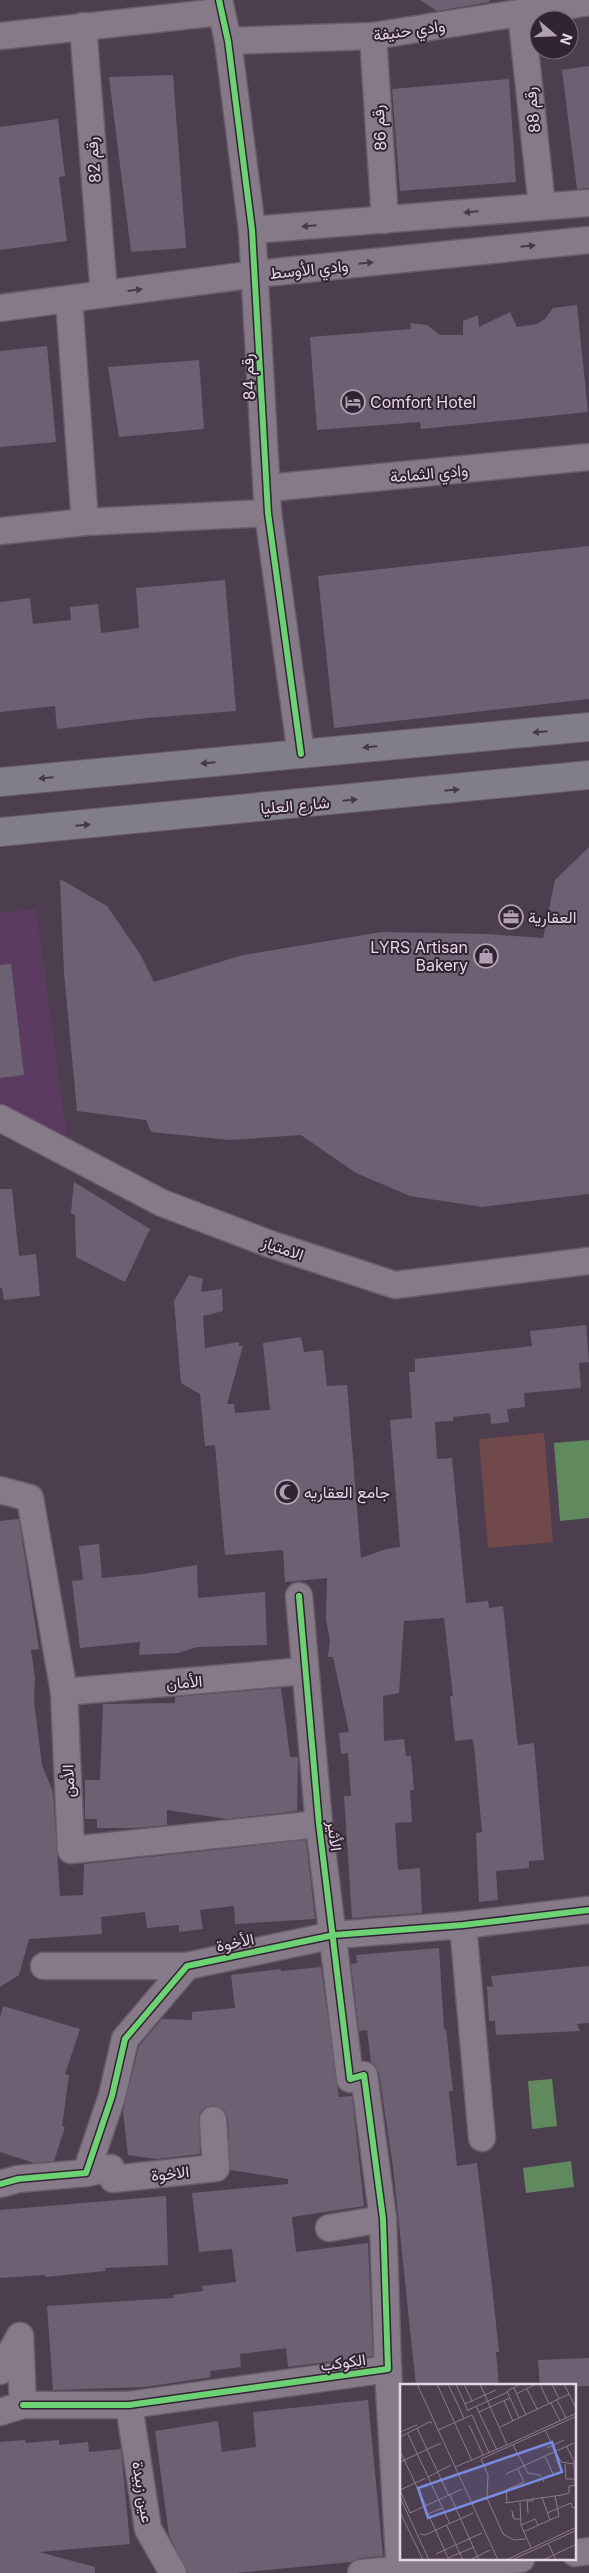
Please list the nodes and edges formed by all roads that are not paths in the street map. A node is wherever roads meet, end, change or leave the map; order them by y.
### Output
1 (589, 2) edge
2 (220, 6) edge
3 (521, 13) junction
4 (82, 26) junction
5 (0, 36) edge
6 (373, 36) junction
7 (228, 41) junction
8 (589, 203) edge
9 (542, 206) junction
10 (385, 220) junction
11 (252, 230) junction
12 (589, 240) edge
13 (256, 274) junction
14 (104, 294) junction
15 (69, 300) junction
16 (0, 308) edge
17 (589, 457) edge
18 (268, 500) junction
19 (85, 522) junction
20 (0, 531) edge
21 (589, 727) edge
22 (301, 754) junction
23 (589, 775) edge
24 (0, 782) edge
25 (0, 832) edge
26 (0, 1118) edge
27 (589, 1261) edge
28 (0, 1490) edge
29 (299, 1596) dead end
30 (304, 1671) junction
31 (64, 1692) junction
32 (319, 1824) junction
33 (589, 1910) edge
34 (463, 1925) junction
35 (334, 1935) junction
36 (44, 1966) dead end
37 (187, 1966) junction
38 (350, 2079) joint
39 (213, 2120) dead end
40 (482, 2138) dead end
41 (97, 2164) junction
42 (6, 2178) edge
43 (384, 2219) junction
44 (329, 2228) dead end
45 (388, 2370) junction
46 (0, 2371) edge
47 (129, 2405) junction
48 (11, 2409) edge
49 (589, 2551) edge
50 (576, 2553) edge
51 (511, 2560) edge
52 (520, 2560) edge
53 (400, 2572) edge
54 (173, 2573) edge
55 (361, 2573) edge
56 (520, 2573) edge

1 - 3 street, وادي حنيفة
2 - 4 street
2 - 7 street, رقم 84
3 - 6 street, وادي حنيفة
3 - 9 street, رقم 88
4 - 5 street
4 - 14 street, رقم 82
6 - 7 street, وادي حنيفة
6 - 10 street, رقم 86
7 - 11 street, رقم 84
8 - 9 street
9 -> 10 street
10 -> 11 street
11 - 13 street, رقم 84
13 -> 12 street, وادي الأوسط
14 -> 13 street, وادي الأوسط
13 - 18 street, رقم 84
14 - 15 street, وادي الأوسط
15 - 16 street, وادي الأوسط
15 - 19 street
17 - 18 street, وادي الثمامة
18 - 19 street, وادي الثمامة
18 - 22 street, رقم 84
19 - 20 street, وادي الثمامة
21 -> 22 main road
22 -> 24 main road
25 -> 23 main road, شارع العليا
26 - 27 street, الامتياز
28 - 31 street, الأمن
29 - 30 street, الأثير
30 - 31 street, الأمان
30 - 32 street, الأثير
31 - 32 street, الأمن
32 - 35 street, الأثير
33 - 34 street, الأخوة
34 - 35 street, الأخوة
34 - 40 street
35 - 37 street, الأخوة
35 - 38 street, الأثير
36 - 37 street, الأخوة
37 - 41 street
38 - 43 street, الكوكب
39 - 41 street, الاخوة
41 - 42 street
43 - 44 street
43 - 45 street, الكوكب
45 - 47 street, الكوكب
45 - 53 street
46 - 48 street
47 - 48 street, الكوكب
47 - 54 street, عين زبيدة
49 - 50 street
51 - 53 street
52 - 56 street
53 - 55 street

